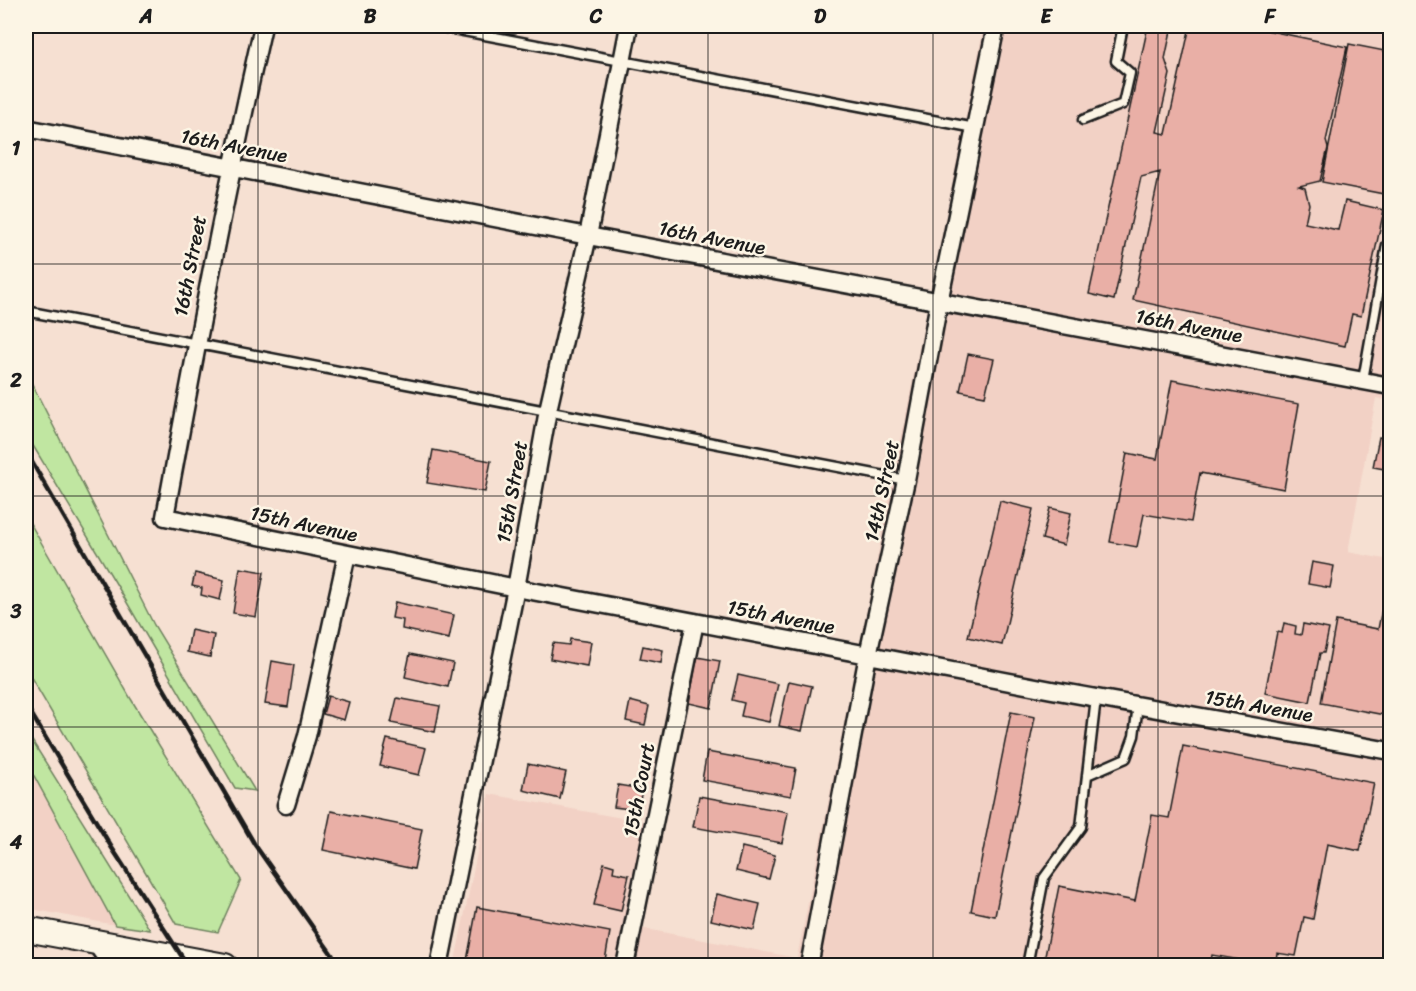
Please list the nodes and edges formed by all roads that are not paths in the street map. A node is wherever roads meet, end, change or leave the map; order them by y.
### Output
1 (263, 26) edge
2 (437, 26) edge
3 (629, 26) edge
4 (996, 26) edge
5 (1123, 26) edge
6 (622, 61) junction
7 (1083, 120) dead end
8 (26, 128) edge
9 (975, 128) junction
10 (231, 166) junction
11 (588, 236) junction
12 (1390, 242) edge
13 (939, 302) junction
14 (26, 311) edge
15 (196, 343) junction
16 (1363, 380) junction
17 (1390, 386) edge
18 (548, 410) junction
19 (906, 480) junction
20 (165, 517) joint
21 (347, 554) junction
22 (516, 588) junction
23 (695, 622) junction
24 (868, 655) junction
25 (1096, 698) junction
26 (1138, 705) junction
27 (1390, 751) edge
28 (1087, 775) junction
29 (286, 806) dead end
30 (26, 929) edge
31 (94, 940) junction
32 (111, 966) edge
33 (225, 966) edge
34 (439, 966) edge
35 (625, 966) edge
36 (809, 966) edge
37 (1027, 966) edge

1 - 10 street, 16th Street
2 - 6 lane
3 - 6 street, 15th Street
4 - 9 street, 14th Street
5 - 7 lane
6 - 9 lane
6 - 11 street, 15th Street
8 - 10 street, 16th Avenue
9 - 13 street, 14th Street
10 - 11 street, 16th Avenue
10 - 15 street, 16th Street
11 - 13 street, 16th Avenue
11 - 18 street, 15th Street
12 - 16 lane
13 - 16 street, 16th Avenue
13 - 19 street, 14th Street
14 - 15 lane
15 - 18 lane
15 - 20 street, 16th Street
16 - 17 street, 16th Avenue
18 - 19 lane
18 - 22 street, 15th Street
19 - 24 street, 14th Street
20 - 21 street, 15th Avenue
21 - 22 street, 15th Avenue
21 - 29 street
22 - 23 street, 15th Avenue
22 - 34 street, 15th Street
23 - 24 street, 15th Avenue
23 - 35 street, 15th Court
24 - 25 street, 15th Avenue
24 - 36 street, 14th Street
25 - 26 street, 15th Avenue
25 - 28 lane
26 - 27 street, 15th Avenue
26 - 28 lane
28 - 37 lane
30 - 31 main road
31 - 32 street
31 - 33 main road

